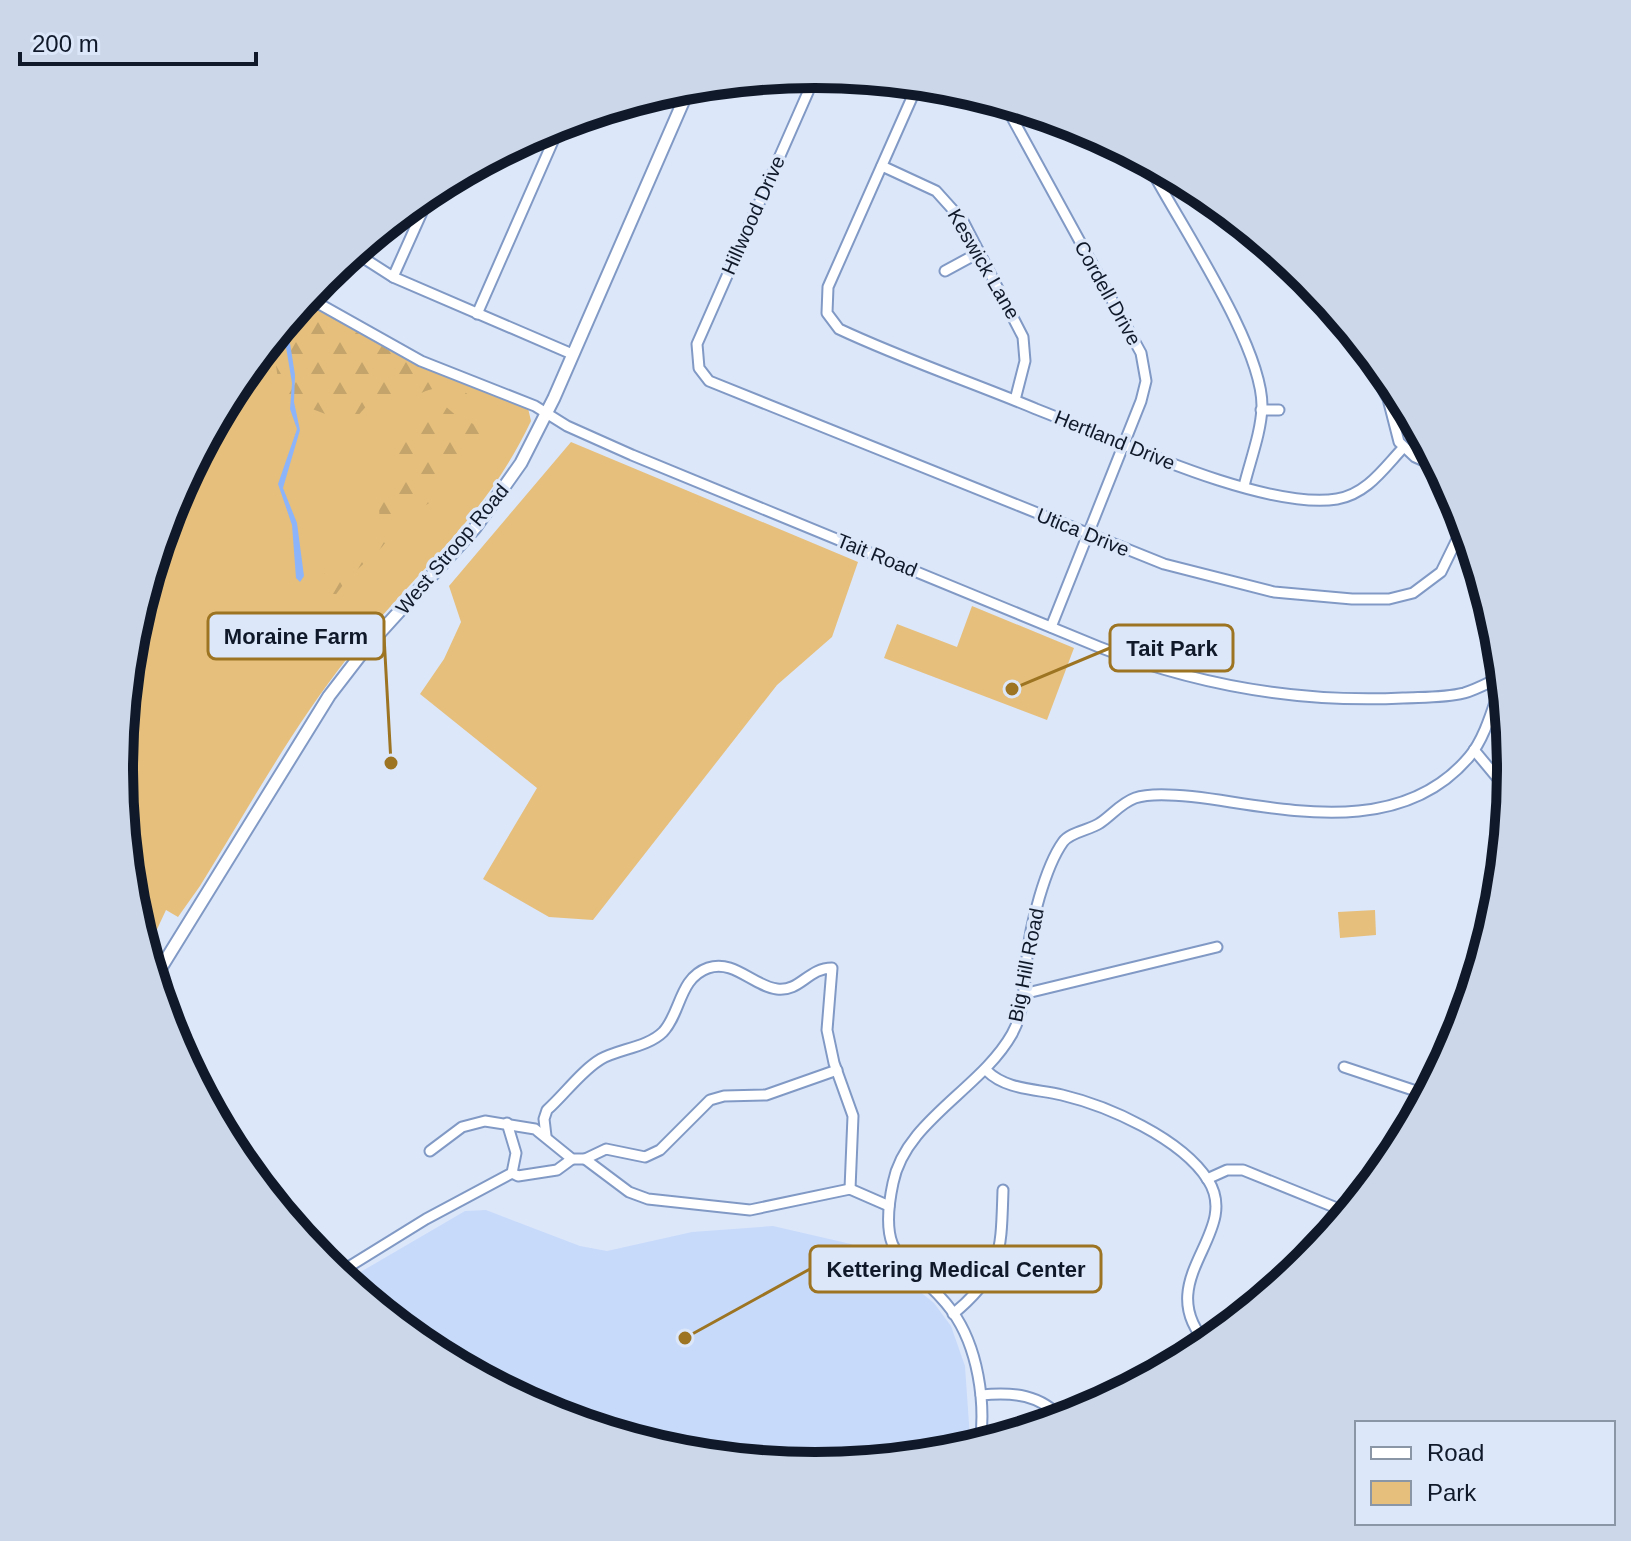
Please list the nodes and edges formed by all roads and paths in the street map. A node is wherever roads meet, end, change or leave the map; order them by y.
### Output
1 (810, 88) edge
2 (913, 95) edge
3 (684, 101) edge
4 (1012, 117) edge
5 (553, 140) edge
6 (882, 166) junction
7 (1156, 178) edge
8 (421, 213) edge
9 (980, 252) junction
10 (364, 258) edge
11 (945, 271) dead end
12 (393, 277) junction
13 (318, 303) edge
14 (477, 314) junction
15 (572, 354) junction
16 (696, 358) joint
17 (1388, 398) edge
18 (1015, 400) junction
19 (1261, 410) junction
20 (1279, 410) dead end
21 (547, 413) junction
22 (1124, 443) junction
23 (1403, 448) junction
24 (1423, 459) edge
25 (1244, 486) junction
26 (1088, 533) junction
27 (1458, 539) edge
28 (1051, 627) junction
29 (1492, 683) edge
30 (1477, 689) junction
31 (1494, 701) edge
32 (1492, 707) junction
33 (1474, 750) junction
34 (1498, 778) edge
35 (1217, 947) dead end
36 (162, 966) edge
37 (1023, 994) junction
38 (1344, 1067) dead end
39 (837, 1070) junction
40 (987, 1071) junction
41 (1418, 1092) edge
42 (507, 1123) junction
43 (546, 1136) junction
44 (430, 1151) dead end
45 (572, 1159) junction
46 (585, 1159) junction
47 (512, 1173) junction
48 (1207, 1179) junction
49 (850, 1189) junction
50 (1003, 1190) dead end
51 (889, 1206) junction
52 (1339, 1209) edge
53 (348, 1267) edge
54 (953, 1314) junction
55 (1201, 1334) edge
56 (981, 1395) junction
57 (1053, 1410) edge
58 (980, 1433) edge

1 - 16 street, Hillwood Drive
2 - 6 street
3 - 15 main road, West Stroop Road
4 - 22 street, Cordell Drive
5 - 14 street
6 - 9 street, Keswick Lane
6 - 18 street, Hertland Drive
7 - 19 street
8 - 12 street
9 - 11 street
9 - 18 street, Keswick Lane
10 - 12 street
12 - 14 street
13 - 21 street, Tait Road
14 - 15 street
15 - 21 main road, West Stroop Road
16 - 26 street, Utica Drive
17 - 23 street
18 - 22 street, Hertland Drive
19 - 20 street
19 - 25 street
21 - 28 street, Tait Road
21 - 36 main road, West Stroop Road
22 - 25 street, Hertland Drive
22 - 26 street, Cordell Drive
23 - 24 street
23 - 25 street, Hertland Drive
26 - 27 street, Utica Drive
26 - 28 street, Cordell Drive
28 - 30 street, Tait Road
29 - 30 street, Tait Road
30 - 32 street
31 - 32 street, Big Hill Road
32 - 33 street, Big Hill Road
33 - 34 street
33 - 37 street, Big Hill Road
35 - 37 street
37 - 40 street, Big Hill Road
38 - 41 street
39 - 43 street
39 - 46 street
39 - 49 street
40 - 48 street
40 - 51 street, Big Hill Road
42 - 43 street
42 - 44 street
42 - 47 street
43 - 45 street
45 - 46 street
45 - 47 street
46 - 49 street
47 - 53 street
48 - 52 street
48 - 55 street
49 - 51 street
50 - 54 street
51 - 54 street, Big Hill Road
54 - 56 street, Big Hill Road
56 - 57 street
56 - 58 street, Big Hill Road

